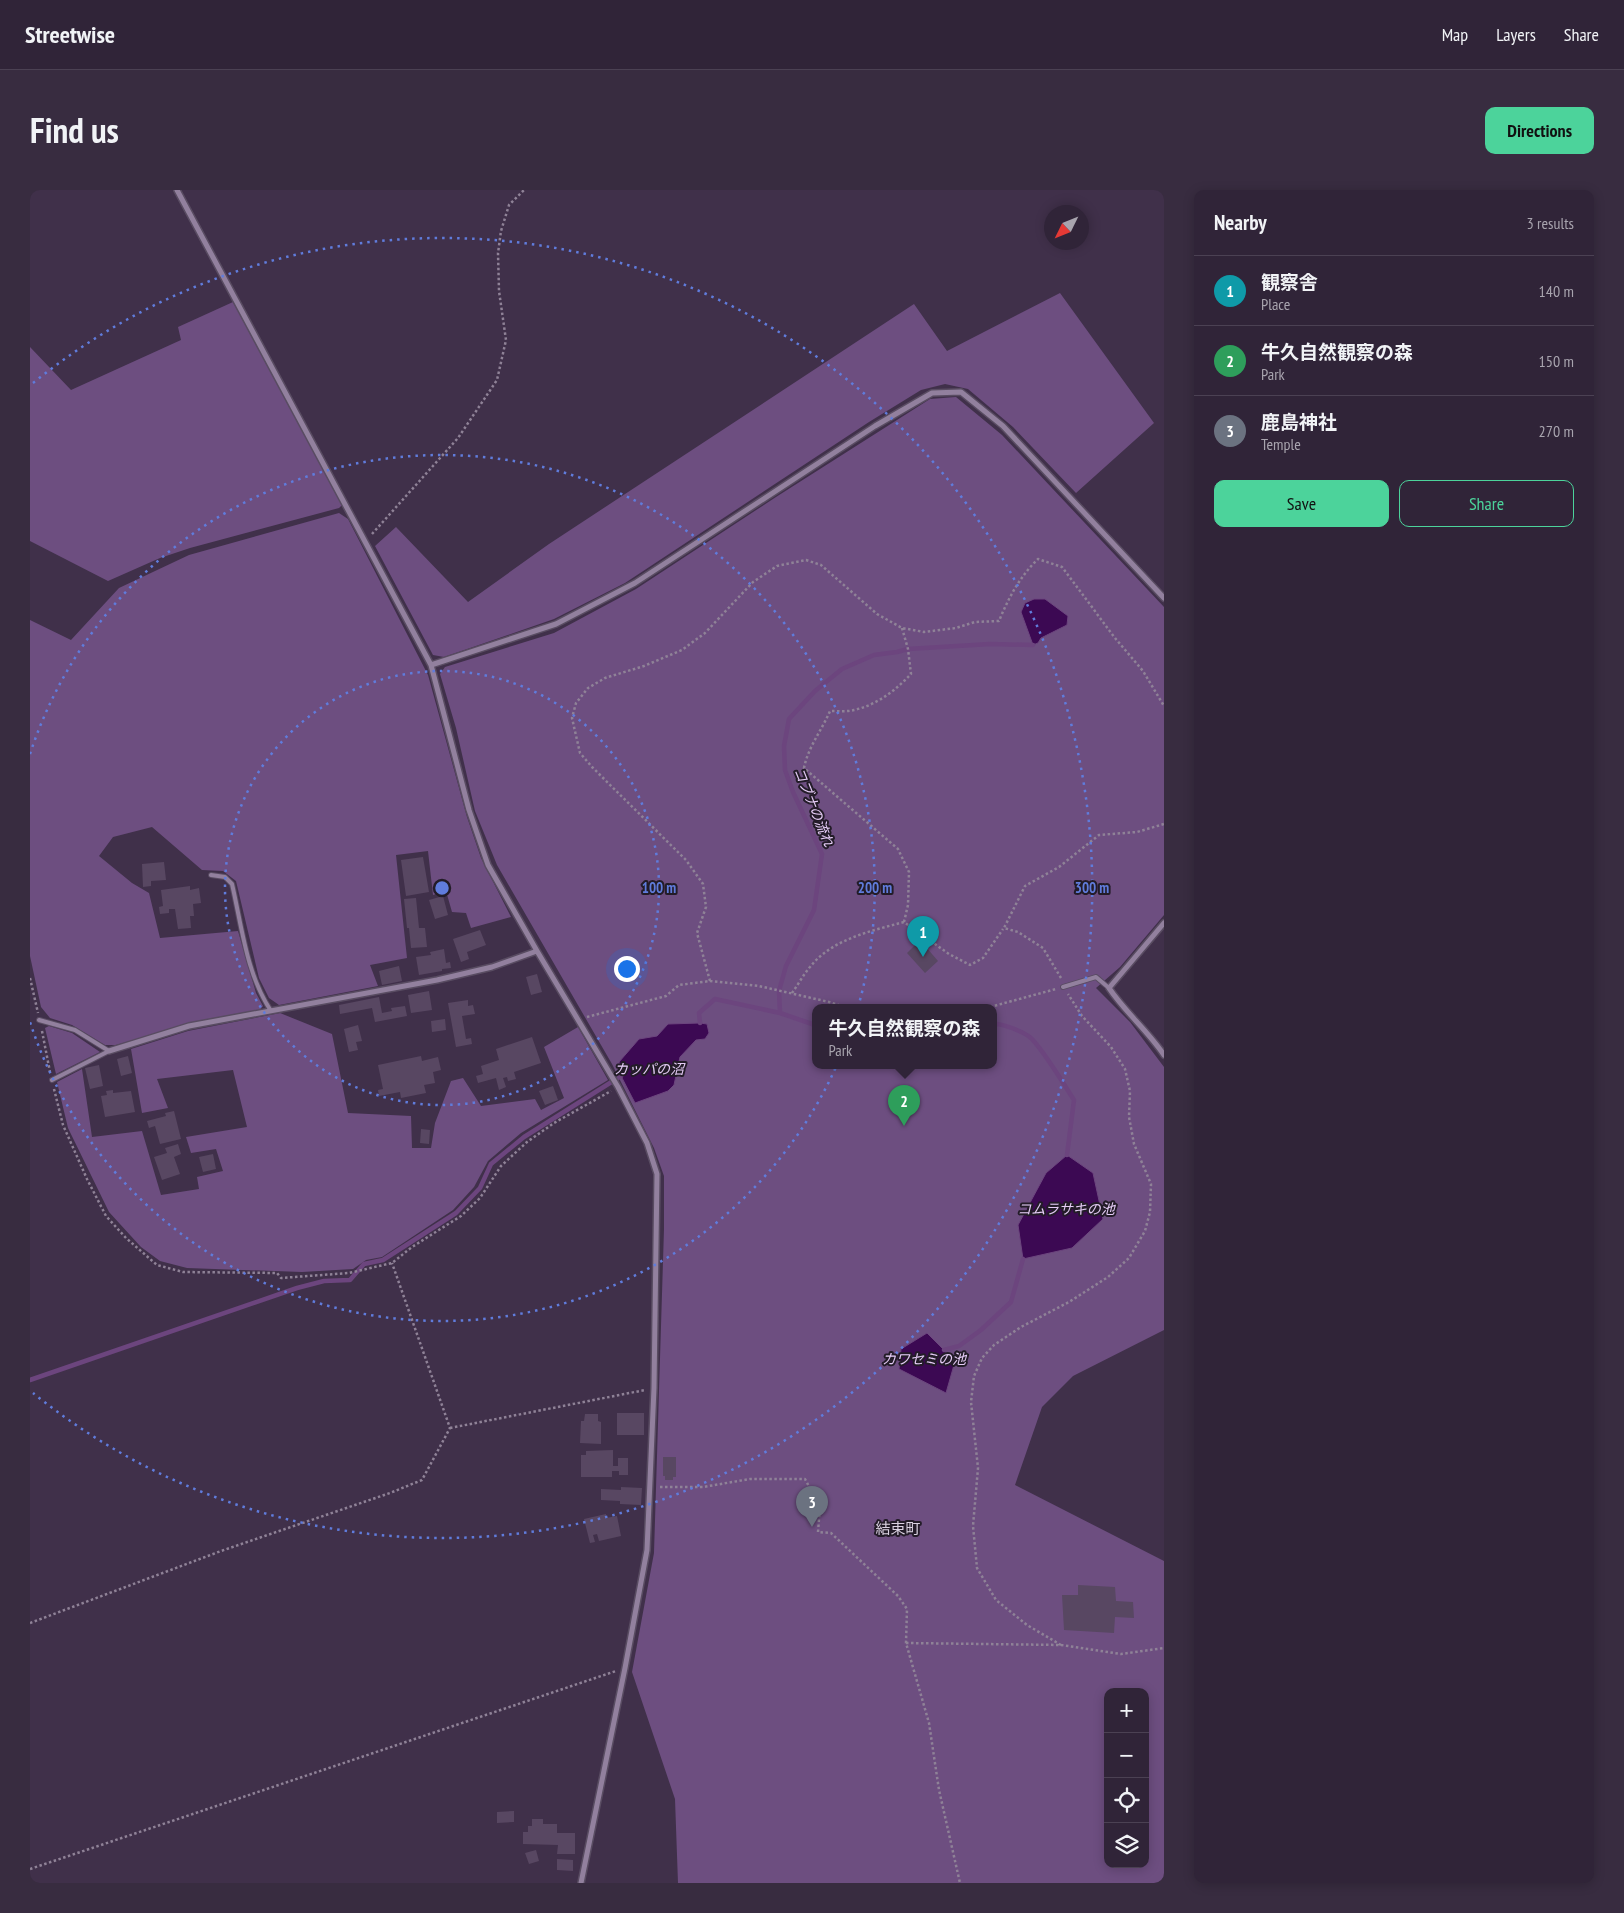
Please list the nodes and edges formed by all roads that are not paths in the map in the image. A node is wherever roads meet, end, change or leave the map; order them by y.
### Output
1 (177, 190) edge
2 (1164, 598) edge
3 (431, 665) junction
4 (211, 875) dead end
5 (1164, 923) edge
6 (537, 951) junction
7 (1063, 987) road end
8 (1109, 988) junction
9 (271, 1011) junction
10 (39, 1020) road end
11 (109, 1051) junction
12 (1164, 1055) edge
13 (52, 1080) road end
14 (581, 1883) edge

1 - 3 street
2 - 3 street
3 - 6 street
4 - 9 lane
5 - 8 street
6 - 9 street
6 - 14 street
7 - 8 lane
8 - 12 street
9 - 11 street
10 - 11 lane
11 - 13 lane

